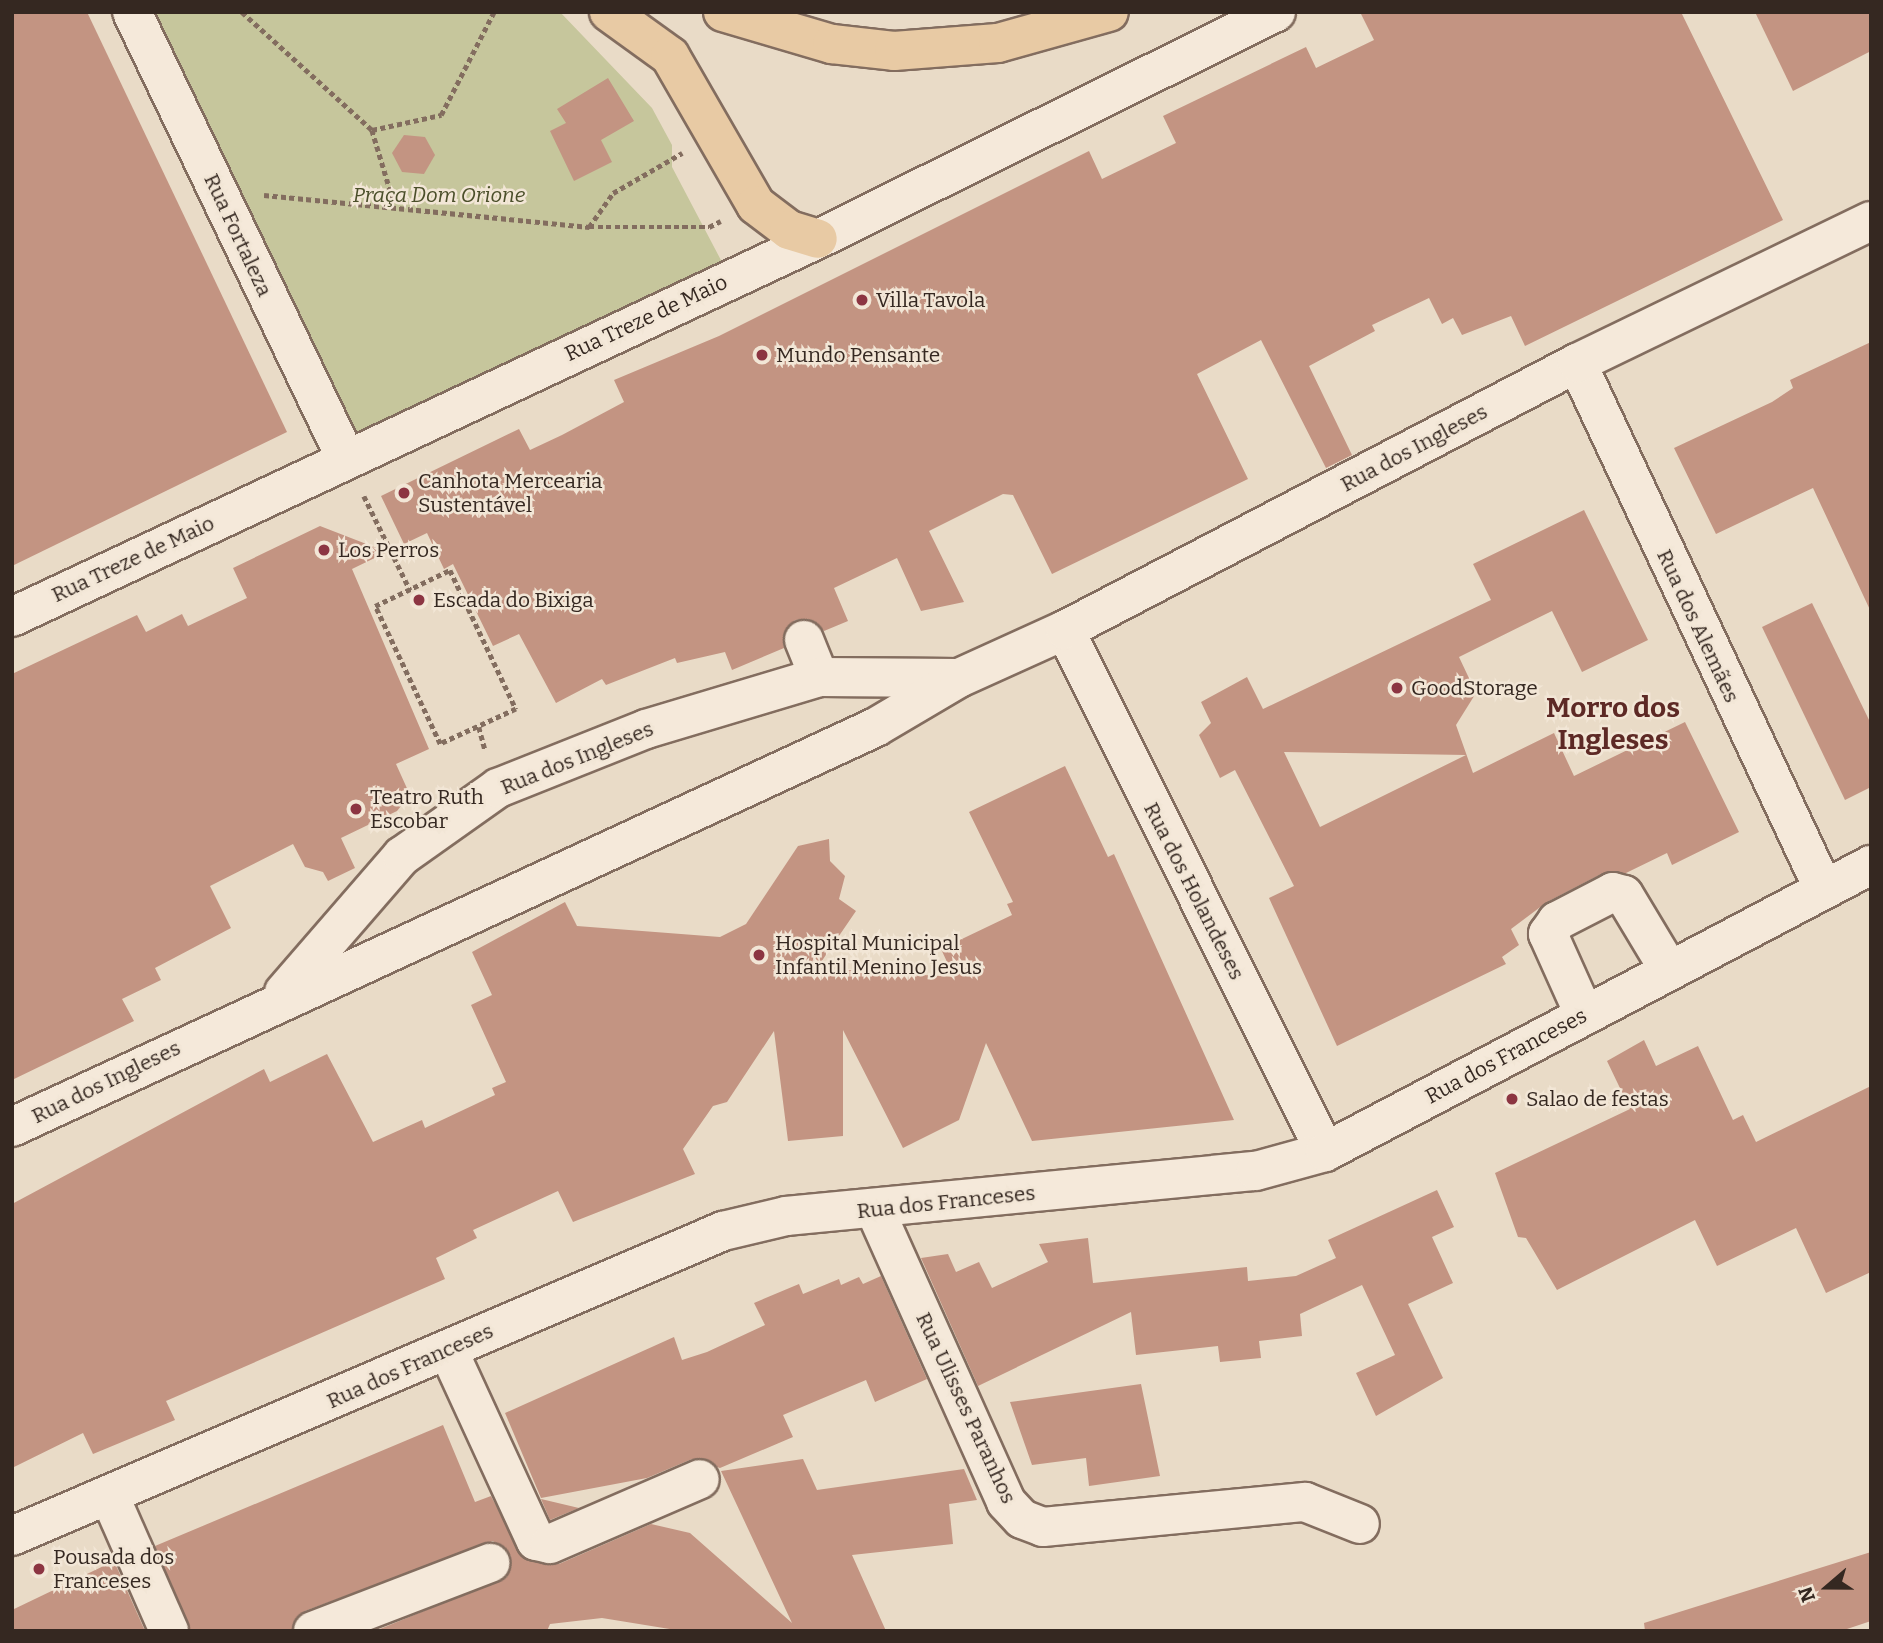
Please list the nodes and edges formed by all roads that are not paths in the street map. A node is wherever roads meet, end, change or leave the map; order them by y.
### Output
1 (132, 12) edge
2 (609, 12) edge
3 (723, 12) edge
4 (1109, 12) edge
5 (1276, 12) edge
6 (1871, 221) edge
7 (818, 239) junction
8 (1577, 363) junction
9 (345, 457) junction
10 (12, 617) edge
11 (1065, 630) junction
12 (804, 639) dead end
13 (819, 677) junction
14 (959, 678) junction
15 (1871, 864) edge
16 (1823, 888) junction
17 (1669, 970) junction
18 (276, 1001) junction
19 (1584, 1014) junction
20 (12, 1127) edge
21 (1325, 1152) junction
22 (875, 1210) junction
23 (448, 1350) junction
24 (700, 1479) dead end
25 (110, 1497) junction
26 (1360, 1524) dead end
27 (12, 1536) edge
28 (490, 1563) dead end
29 (169, 1631) edge
30 (313, 1631) edge

1 - 9 street, Rua Fortaleza
2 - 7 main road
3 - 4 main road
5 - 7 street, Rua Treze de Maio
6 - 8 street, Rua dos Ingleses
7 - 9 street, Rua Treze de Maio
8 - 11 street, Rua dos Ingleses
8 - 16 street, Rua dos Alemães
9 - 10 street, Rua Treze de Maio
11 - 14 street, Rua dos Ingleses
11 - 21 street, Rua dos Holandeses
12 - 13 street
13 - 14 street, Rua dos Ingleses
13 - 18 street, Rua dos Ingleses
14 - 18 street, Rua dos Ingleses
15 - 16 street, Rua dos Franceses
16 - 17 street, Rua dos Franceses
17 - 19 street, Rua dos Franceses
17 - 19 street
18 - 20 street, Rua dos Ingleses
19 - 21 street, Rua dos Franceses
21 - 22 street, Rua dos Franceses
22 - 23 street, Rua dos Franceses
22 - 26 street, Rua Ulisses Paranhos
23 - 24 street
23 - 25 street, Rua dos Franceses
25 - 27 street, Rua dos Franceses
25 - 29 street
28 - 30 street

